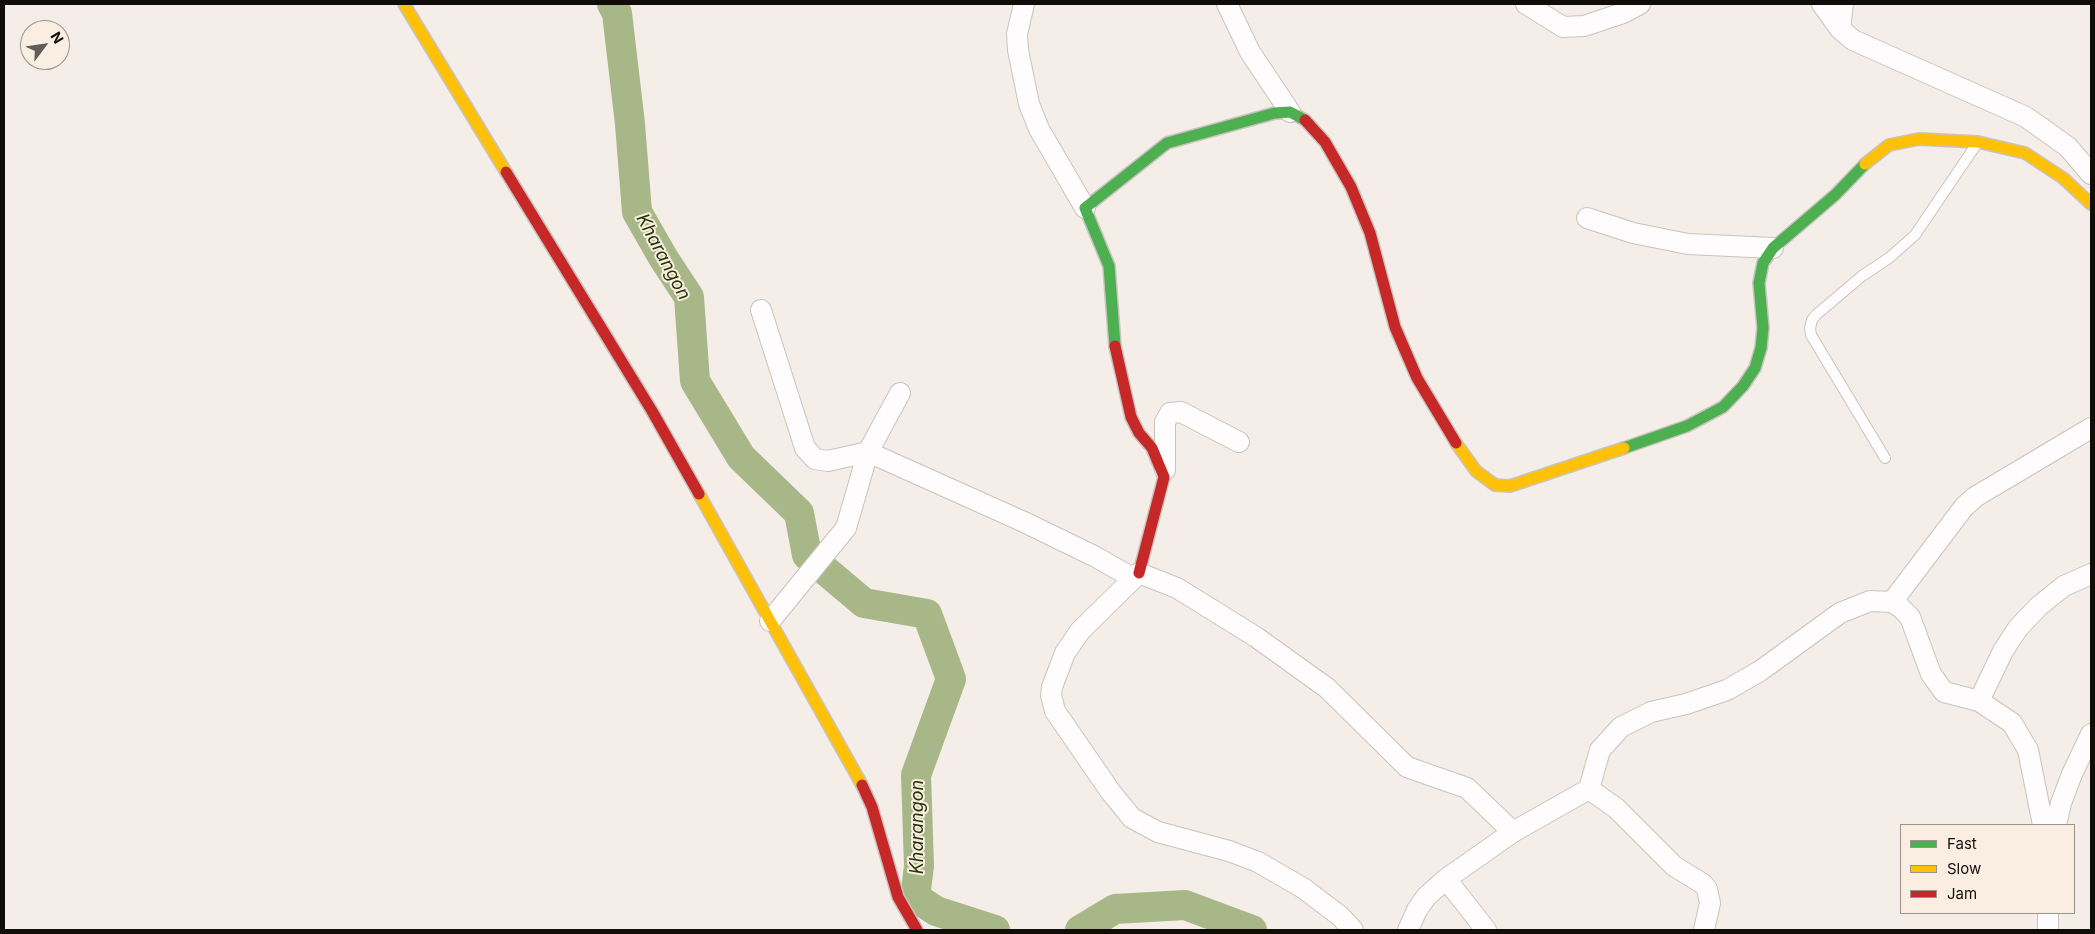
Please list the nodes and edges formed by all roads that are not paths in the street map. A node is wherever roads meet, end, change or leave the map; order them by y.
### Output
1 (404, 4) edge
2 (1024, 4) edge
3 (1227, 4) edge
4 (1526, 4) edge
5 (1822, 4) edge
6 (1842, 4) edge
7 (1628, 7) edge
8 (1840, 29) junction
9 (1290, 112) junction
10 (1978, 142) junction
11 (2091, 174) edge
12 (2091, 204) edge
13 (1085, 208) junction
14 (1587, 218) dead end
15 (1773, 248) junction
16 (761, 310) dead end
17 (900, 394) dead end
18 (2091, 428) edge
19 (1239, 442) dead end
20 (868, 452) junction
21 (1885, 458) dead end
22 (1164, 477) junction
23 (2091, 574) edge
24 (1136, 576) junction
25 (1892, 602) junction
26 (770, 621) junction
27 (1979, 701) junction
28 (2091, 734) edge
29 (1589, 789) junction
30 (2043, 824) edge
31 (2056, 824) edge
32 (1513, 832) junction
33 (1446, 879) junction
34 (2048, 914) edge
35 (917, 930) edge
36 (1353, 930) edge
37 (1408, 930) edge
38 (1486, 930) edge
39 (1704, 930) edge
40 (2048, 930) edge

1 - 26 street
2 - 13 street
3 - 9 street
4 - 7 street
5 - 8 street
6 - 8 street
8 - 11 street
9 - 13 street
9 - 15 street
10 - 12 street
10 - 15 street
10 - 21 lane
13 - 22 street
14 - 15 street
16 - 20 street
17 - 20 street
18 - 25 street
19 - 22 street
20 - 24 street
20 - 26 street
22 - 24 street
23 - 27 street
24 - 32 street
24 - 36 street
25 - 27 street
25 - 29 street
26 - 35 street
27 - 30 street
28 - 31 street
29 - 32 street
29 - 39 street
32 - 33 street
33 - 37 street
33 - 38 street
34 - 40 street

